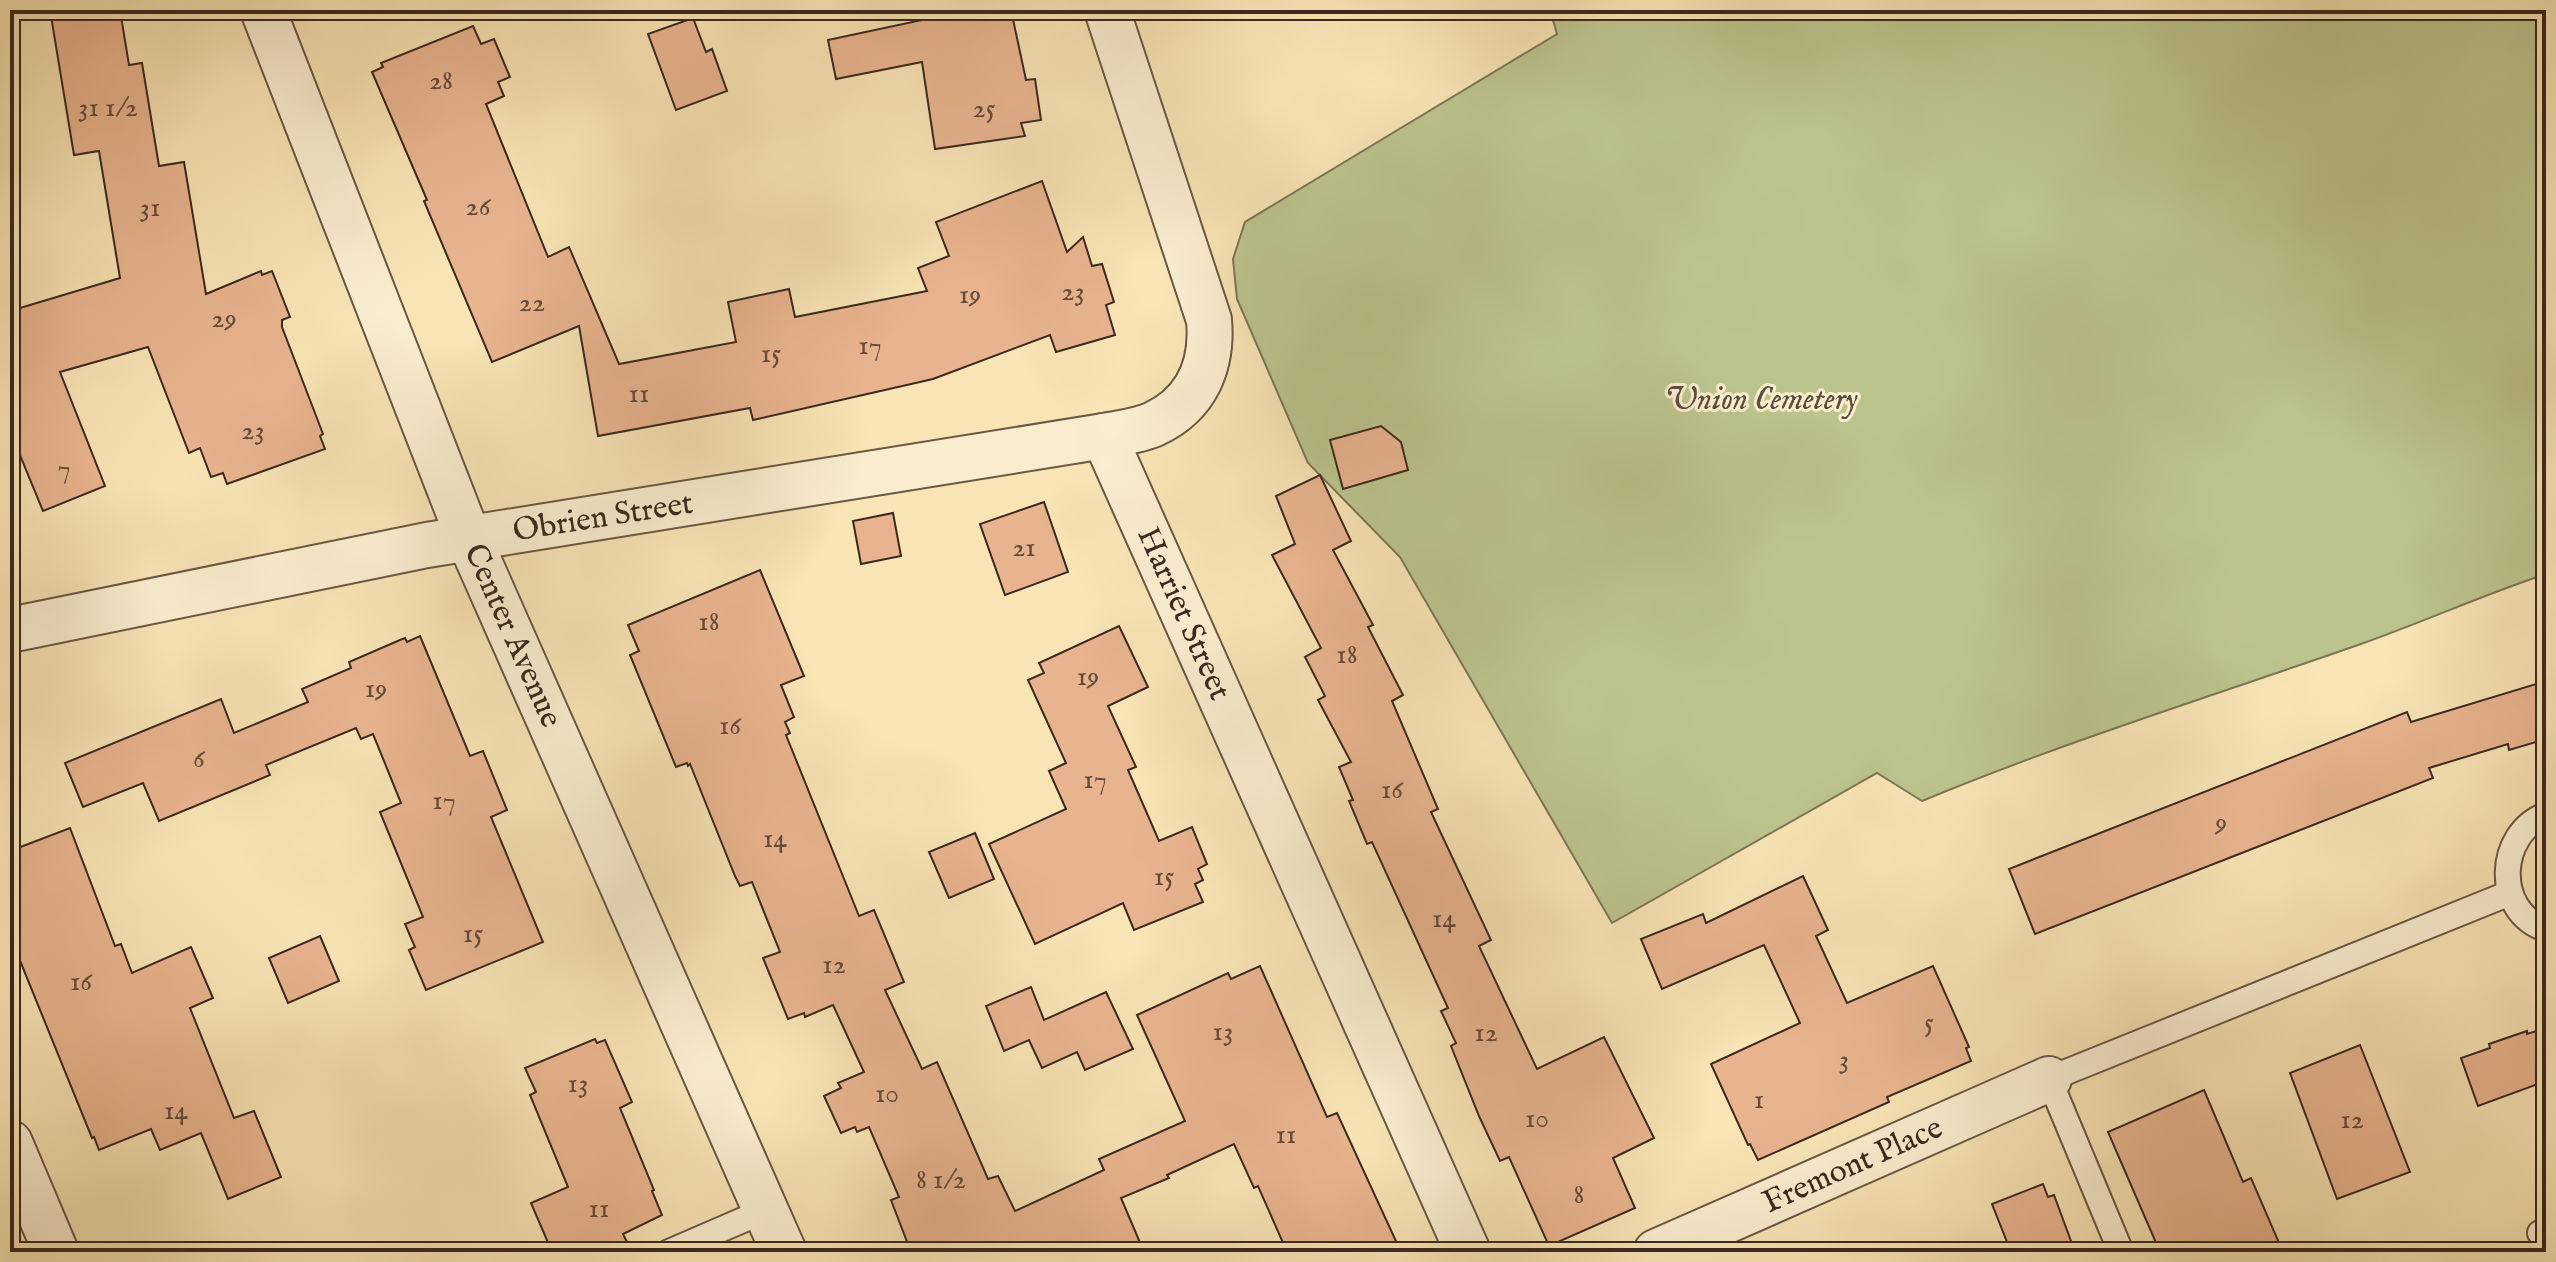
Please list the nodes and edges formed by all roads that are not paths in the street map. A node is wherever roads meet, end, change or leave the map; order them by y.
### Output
1 (263, 10) edge
2 (1107, 10) edge
3 (1104, 436) junction
4 (469, 539) junction
5 (10, 630) edge
6 (2546, 815) edge
7 (2510, 893) junction
8 (2546, 929) edge
9 (2049, 1079) junction
10 (10, 1143) edge
11 (766, 1210) junction
12 (56, 1252) edge
13 (669, 1252) edge
14 (784, 1252) edge
15 (1468, 1252) edge
16 (1656, 1252) edge
17 (2121, 1252) edge

1 - 4 street, Center Avenue
2 - 3 street
3 - 4 street, Obrien Street
3 - 15 street, Harriet Street
4 - 5 street, Obrien Street
4 - 11 street, Center Avenue
6 - 7 lane
7 - 8 lane
7 - 9 lane
9 - 16 street, Fremont Place
9 - 17 lane
10 - 12 street
11 - 13 lane
11 - 14 street, Center Avenue

